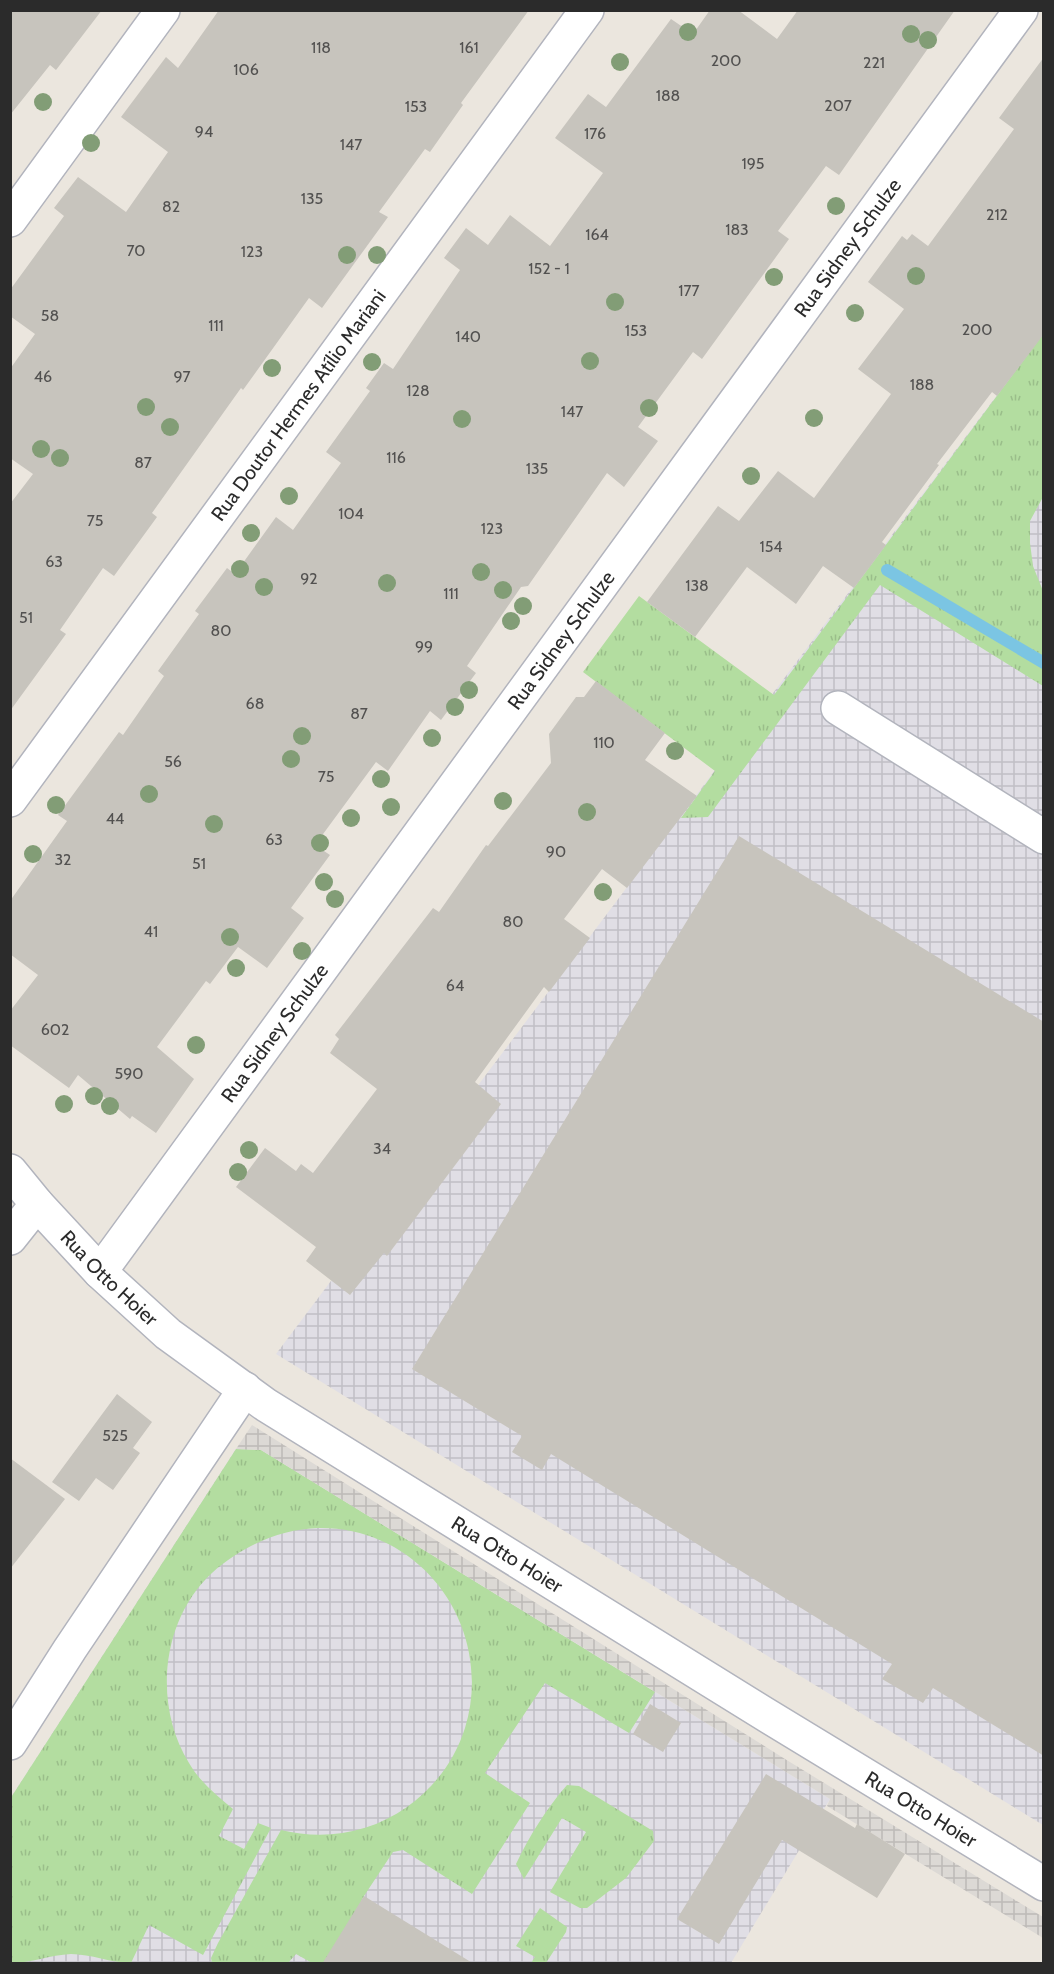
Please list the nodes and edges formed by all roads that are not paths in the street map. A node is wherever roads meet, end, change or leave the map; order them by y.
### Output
1 (163, 10) edge
2 (587, 10) edge
3 (1021, 10) edge
4 (10, 220) edge
5 (838, 708) dead end
6 (10, 800) edge
7 (1044, 837) edge
8 (10, 1172) edge
9 (37, 1204) junction
10 (10, 1238) edge
11 (100, 1272) junction
12 (245, 1389) junction
13 (10, 1743) edge
14 (1044, 1884) edge

1 - 4 street
2 - 6 street, Rua Doutor Hermes Atílio Mariani
3 - 11 street, Rua Sidney Schulze
5 - 7 street
8 - 9 street, Rua Otto Hoier
9 - 10 street
9 - 11 street, Rua Otto Hoier
11 - 12 street, Rua Otto Hoier
12 - 13 street
12 - 14 street, Rua Otto Hoier

